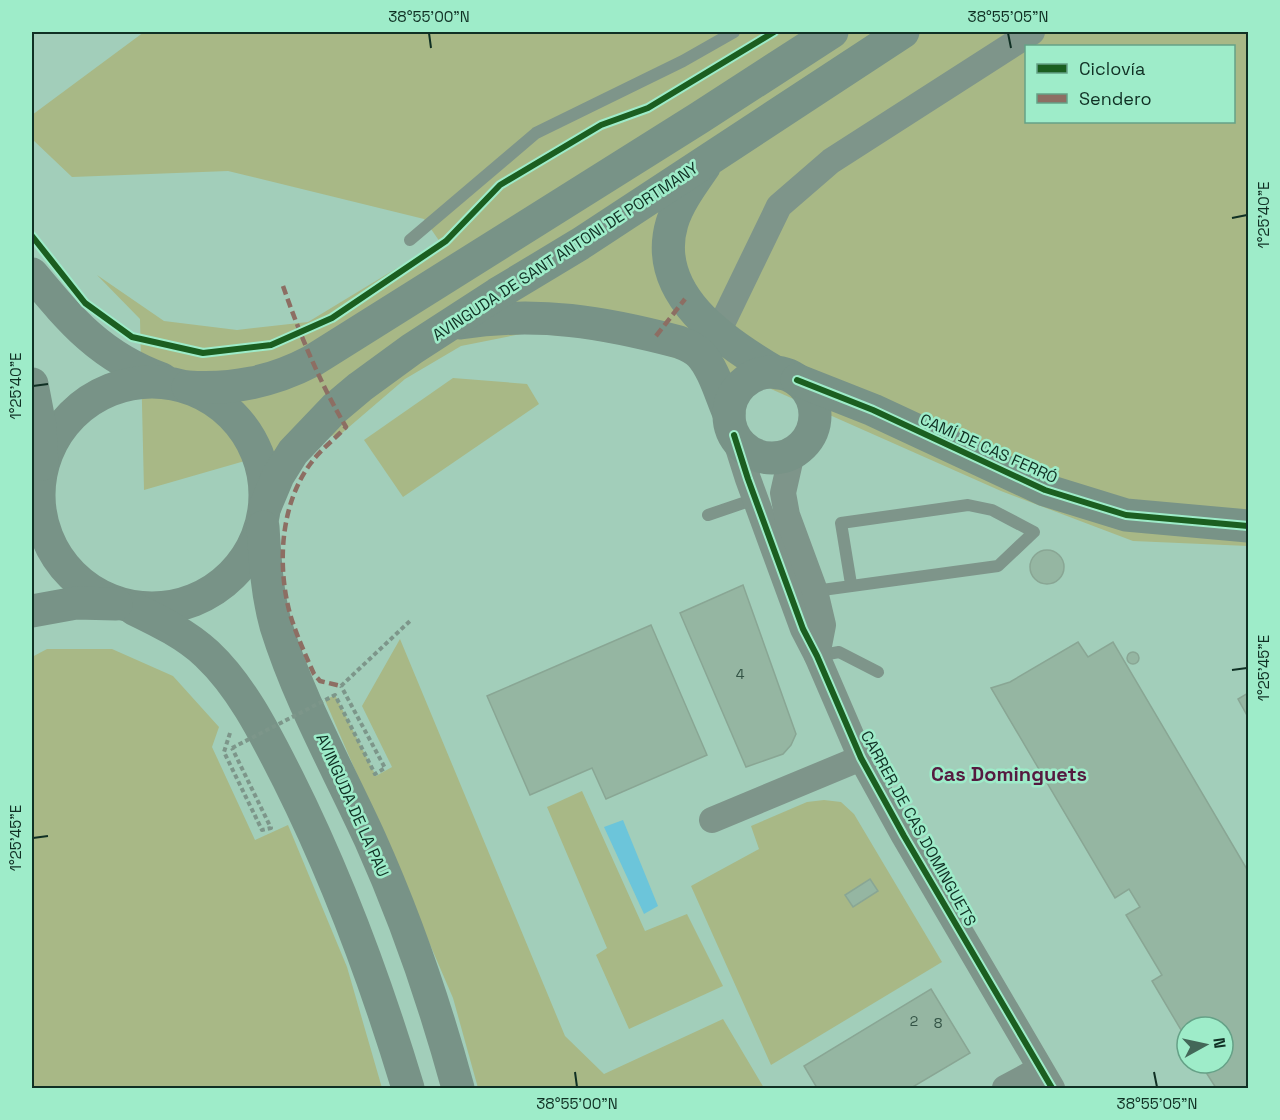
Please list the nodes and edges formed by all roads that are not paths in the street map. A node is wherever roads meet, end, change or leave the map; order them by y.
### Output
1 (734, 32) edge
2 (832, 32) edge
3 (903, 32) edge
4 (1032, 32) edge
5 (712, 156) junction
6 (410, 240) dead end
7 (32, 274) edge
8 (452, 324) junction
9 (718, 332) junction
10 (787, 376) junction
11 (32, 384) edge
12 (182, 386) junction
13 (873, 410) junction
14 (732, 425) junction
15 (802, 442) junction
16 (38, 480) edge
17 (755, 499) junction
18 (264, 513) junction
19 (708, 515) dead end
20 (1248, 526) edge
21 (851, 584) junction
22 (815, 591) junction
23 (124, 605) junction
24 (32, 610) edge
25 (817, 656) junction
26 (878, 672) dead end
27 (861, 758) junction
28 (712, 820) dead end
29 (1046, 1079) edge
30 (408, 1089) edge
31 (458, 1089) edge
32 (1005, 1089) edge

1 - 6 lane
2 - 12 main road
3 - 5 main road, AVINGUDA DE SANT ANTONI DE PORTMANY
4 - 9 street
5 - 8 main road, AVINGUDA DE SANT ANTONI DE PORTMANY
5 - 9 main road, CAMÍ DE CAS FERRÓ
7 - 12 main road
8 - 14 main road
8 - 18 main road, AVINGUDA DE SANT ANTONI DE PORTMANY
9 - 10 main road, CAMÍ DE CAS FERRÓ
10 - 13 main road, CAMÍ DE CAS FERRÓ
10 - 14 main road
10 - 15 main road
11 - 16 main road
12 - 16 main road
12 - 18 main road, AVINGUDA DE LA PAU
13 - 15 main road
13 - 20 main road, CAMÍ DE CAS FERRÓ
14 - 15 main road
14 - 17 street, CARRER DE CAS DOMINGUETS
15 - 22 street
16 - 23 main road
17 - 19 lane
17 - 25 street, CARRER DE CAS DOMINGUETS
18 - 23 main road, AVINGUDA DE SANT ANTONI DE PORTMANY
18 - 31 main road, AVINGUDA DE LA PAU
21 - 21 lane
21 - 22 lane
22 - 25 street
23 - 24 main road, AVINGUDA DE SANT ANTONI DE PORTMANY
23 - 30 main road
25 - 26 lane
25 - 27 street, CARRER DE CAS DOMINGUETS
27 - 28 street
27 - 29 street, CARRER DE CAS DOMINGUETS
29 - 32 street

